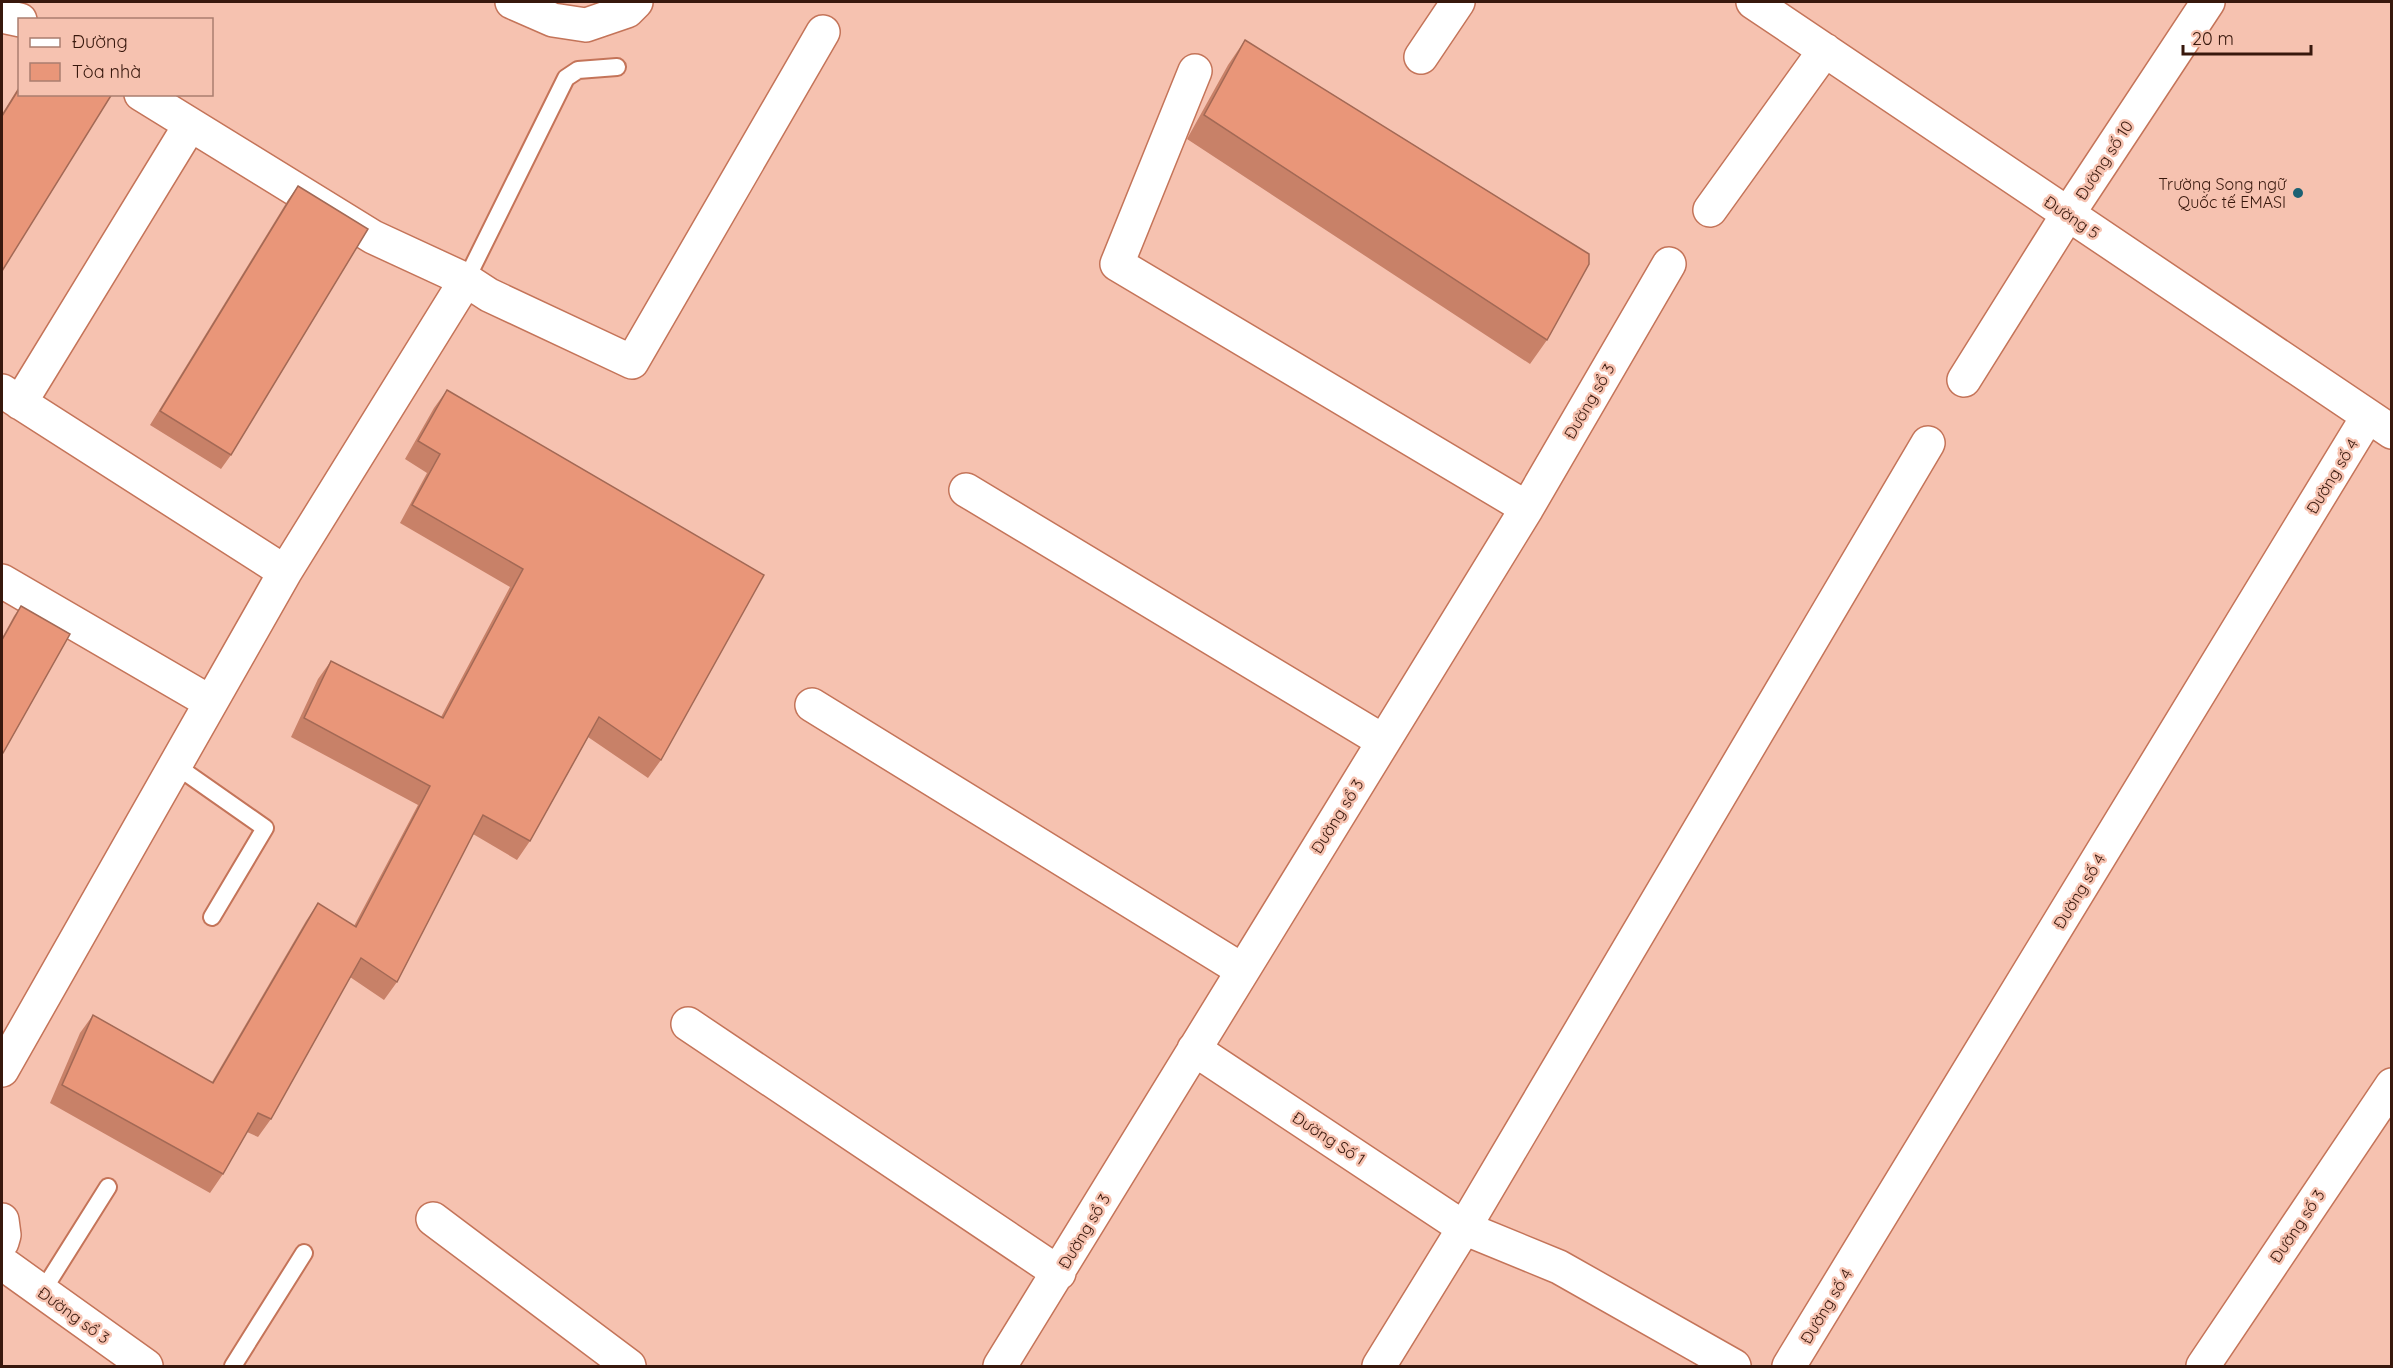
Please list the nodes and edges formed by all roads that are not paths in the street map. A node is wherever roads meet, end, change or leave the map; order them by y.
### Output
1 (512, 2) edge
2 (636, 2) edge
3 (1458, 2) edge
4 (1753, 2) edge
5 (2208, 2) edge
6 (2, 16) edge
7 (18, 20) edge
8 (823, 32) dead end
9 (1825, 50) junction
10 (1421, 57) dead end
11 (617, 67) dead end
12 (1195, 71) dead end
13 (144, 96) edge
14 (190, 126) junction
15 (1710, 210) dead end
16 (2068, 214) junction
17 (1669, 264) dead end
18 (466, 280) junction
19 (1964, 380) dead end
20 (11, 397) edge
21 (2380, 424) edge
22 (1928, 443) dead end
23 (966, 490) dead end
24 (1527, 508) junction
25 (285, 572) junction
26 (2, 580) edge
27 (210, 702) junction
28 (812, 705) dead end
29 (1383, 741) junction
30 (174, 765) junction
31 (212, 917) dead end
32 (1242, 970) junction
33 (688, 1024) dead end
34 (1194, 1049) junction
35 (2, 1070) edge
36 (2391, 1085) edge
37 (108, 1187) dead end
38 (433, 1219) dead end
39 (2, 1221) edge
40 (1464, 1228) junction
41 (2, 1242) edge
42 (304, 1253) dead end
43 (2, 1263) edge
44 (1059, 1273) junction
45 (42, 1292) junction
46 (146, 1366) edge
47 (233, 1366) edge
48 (629, 1366) edge
49 (1000, 1366) edge
50 (1379, 1366) edge
51 (1734, 1366) edge
52 (1789, 1366) edge
53 (2203, 1366) edge

1 - 2 street
3 - 10 street
4 - 9 street, Đường 5
5 - 16 street, Đường số 10
6 - 7 street
8 - 18 street
9 - 15 street
9 - 16 street, Đường 5
11 - 18 lane
12 - 24 street
13 - 14 street
14 - 18 street
14 - 20 street
16 - 19 street, Đường số 10
16 - 21 street, Đường 5
17 - 24 street, Đường sổ 3
18 - 25 street
20 - 25 street
21 - 52 street, Đường số 4
22 - 40 street
23 - 29 street
24 - 29 street, Đường sổ 3
25 - 27 street
26 - 27 street
27 - 30 street
28 - 32 street
29 - 32 street, Đường sổ 3
30 - 31 lane
30 - 35 street
32 - 34 street, Đường sổ 3
33 - 44 street
34 - 40 street, Đường Số 1
34 - 44 street, Đường sổ 3
36 - 53 street, Đường số 3
37 - 45 lane
38 - 48 street
39 - 41 street
40 - 50 street
40 - 51 street, Đường Số 1
42 - 47 lane
43 - 45 street, Đường sổ 3
44 - 49 street, Đường sổ 3
45 - 46 street, Đường sổ 3

